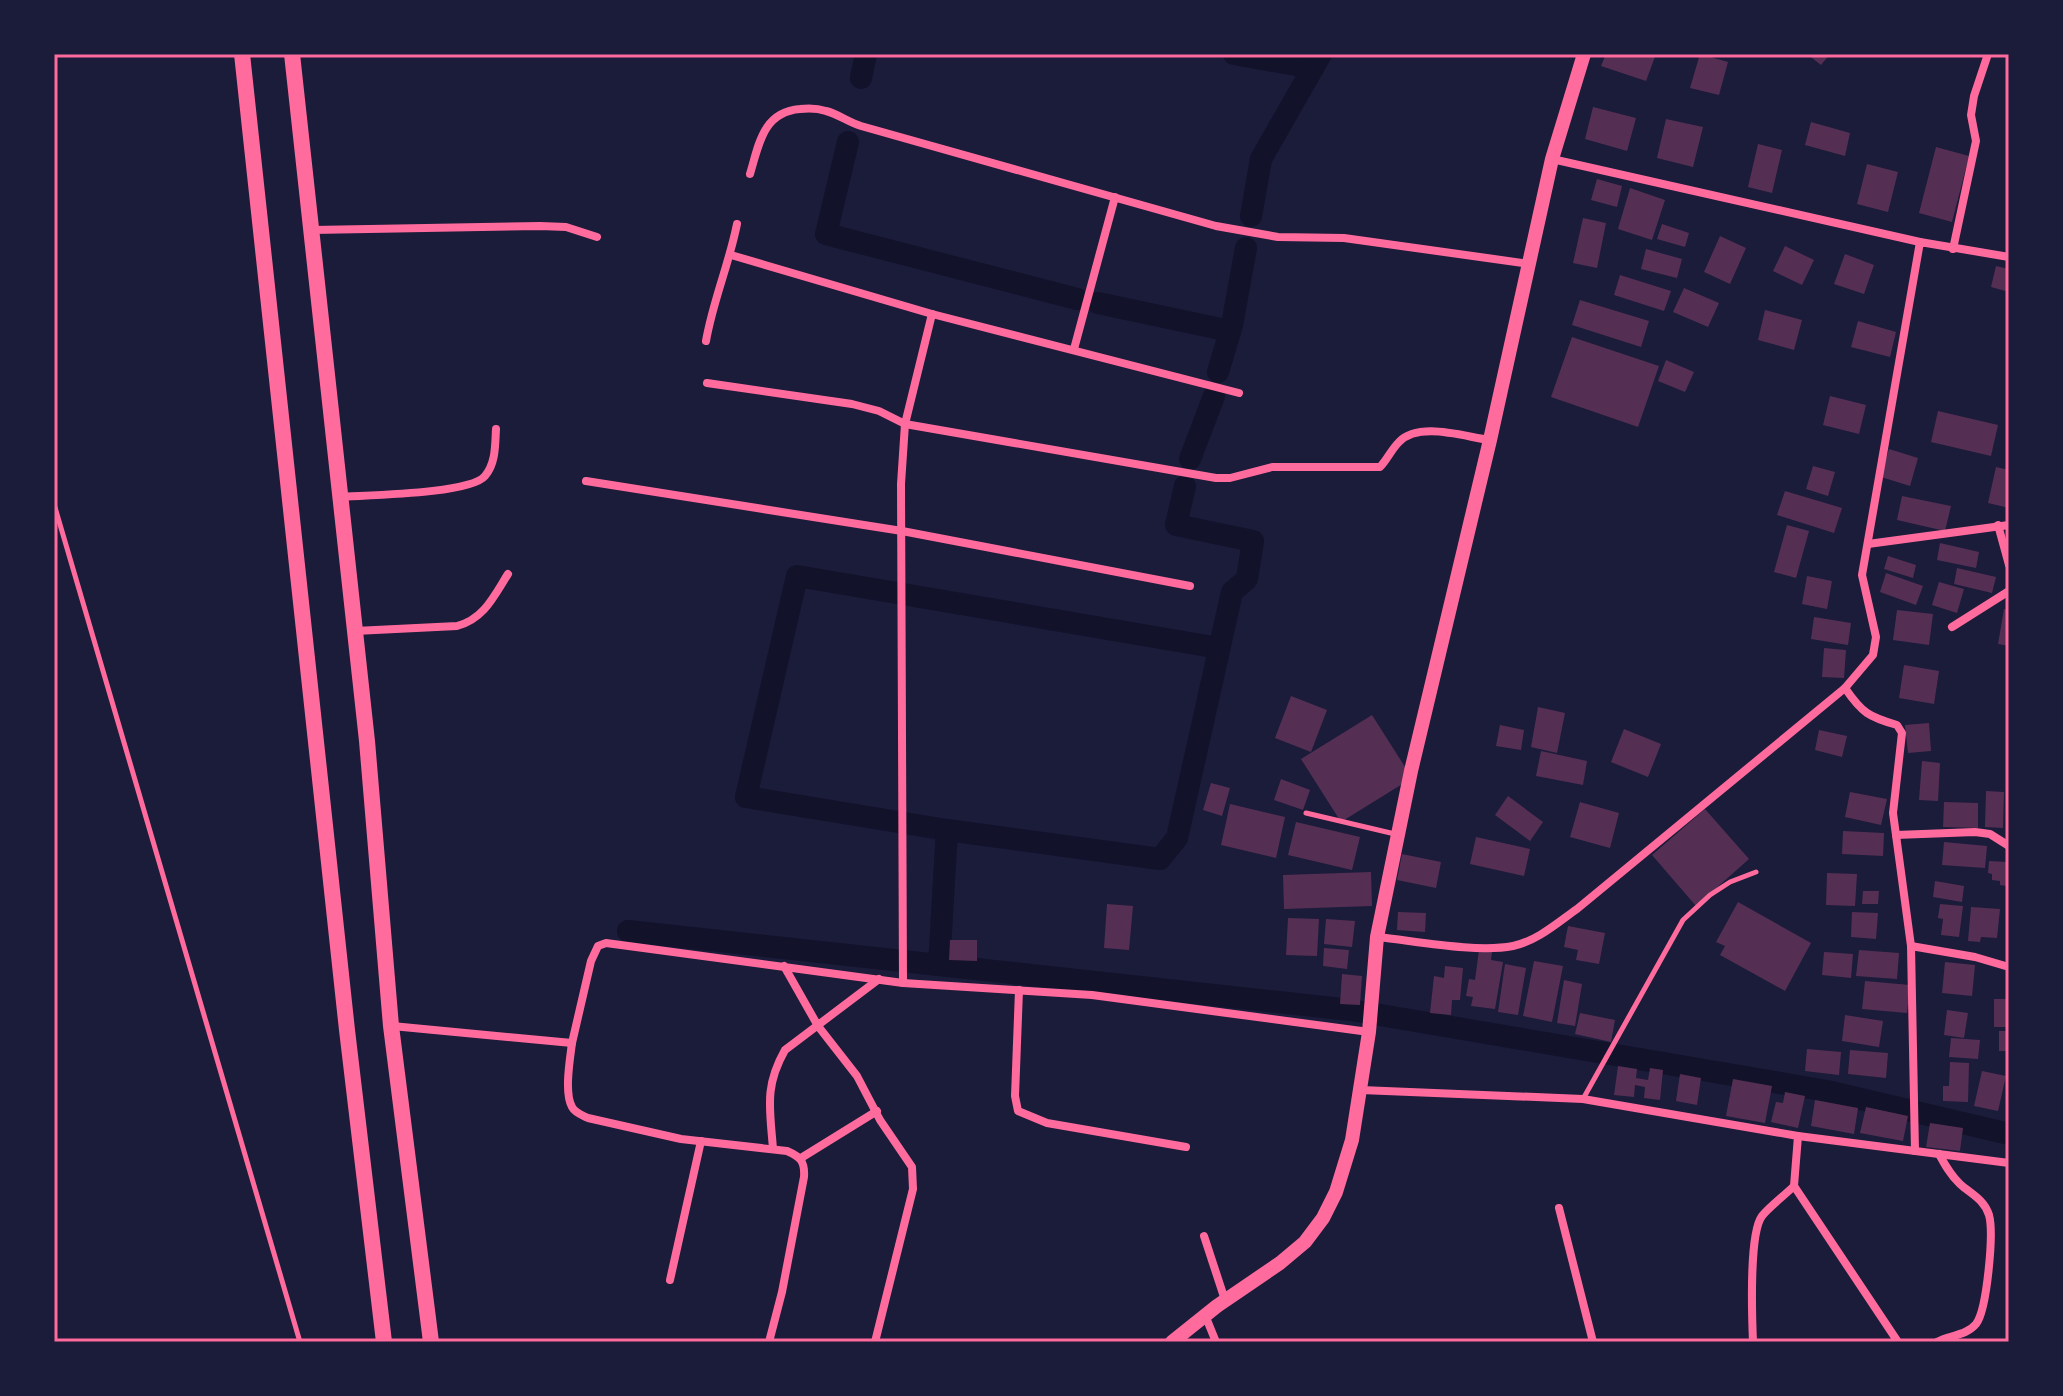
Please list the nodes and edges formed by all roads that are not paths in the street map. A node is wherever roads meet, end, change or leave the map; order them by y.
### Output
1 (242, 54) edge
2 (292, 54) edge
3 (1584, 54) edge
4 (1988, 54) edge
5 (1552, 159) junction
6 (750, 174) dead end
7 (1115, 197) junction
8 (737, 224) dead end
9 (311, 230) junction
10 (597, 237) dead end
11 (1920, 242) junction
12 (1953, 249) junction
13 (731, 255) junction
14 (2009, 257) edge
15 (1530, 264) junction
16 (932, 314) junction
17 (706, 341) dead end
18 (1074, 349) junction
19 (707, 383) dead end
20 (1239, 393) dead end
21 (905, 424) junction
22 (496, 429) dead end
23 (1490, 440) junction
24 (586, 481) dead end
25 (338, 497) junction
26 (54, 504) edge
27 (1998, 525) junction
28 (2009, 525) edge
29 (902, 531) junction
30 (1868, 544) junction
31 (2009, 565) edge
32 (508, 574) dead end
33 (1190, 586) dead end
34 (2009, 591) edge
35 (1952, 627) dead end
36 (354, 631) junction
37 (1845, 688) junction
38 (1306, 813) dead end
39 (1398, 835) junction
40 (1896, 835) junction
41 (2009, 846) edge
42 (1756, 872) dead end
43 (1377, 937) junction
44 (1911, 946) junction
45 (784, 966) junction
46 (2009, 967) edge
47 (879, 979) junction
48 (903, 983) junction
49 (1019, 990) junction
50 (391, 1026) junction
51 (818, 1026) junction
52 (1370, 1027) junction
53 (572, 1043) junction
54 (1361, 1090) junction
55 (1583, 1099) junction
56 (877, 1111) junction
57 (1798, 1136) junction
58 (701, 1141) junction
59 (1186, 1147) dead end
60 (773, 1149) junction
61 (1915, 1151) junction
62 (1939, 1154) junction
63 (801, 1158) junction
64 (2009, 1163) edge
65 (1794, 1186) junction
66 (1559, 1208) dead end
67 (1204, 1236) dead end
68 (670, 1280) dead end
69 (1225, 1300) junction
70 (1205, 1315) junction
71 (300, 1342) edge
72 (384, 1342) edge
73 (431, 1342) edge
74 (769, 1342) edge
75 (875, 1342) edge
76 (1172, 1342) edge
77 (1216, 1342) edge
78 (1593, 1342) edge
79 (1753, 1342) edge
80 (1898, 1342) edge
81 (1937, 1342) edge

1 - 72 main road
2 - 9 main road
3 - 5 street
4 - 12 street
5 - 11 street
5 - 15 street
6 - 7 street
7 - 15 street
7 - 18 street
8 - 13 street
9 - 10 street
9 - 25 main road
11 - 12 street
11 - 30 street
12 - 14 street
13 - 16 street
13 - 17 street
15 - 23 street
16 - 18 street
16 - 21 street
18 - 20 street
19 - 21 street
21 - 23 street
21 - 29 street
22 - 25 street
23 - 39 street
24 - 29 street
25 - 36 main road
26 - 71 lane
27 - 28 street
27 - 30 street
27 - 31 street
29 - 33 street
29 - 48 street
30 - 37 street
32 - 36 street
34 - 35 street
36 - 50 main road
37 - 40 street
37 - 43 street
38 - 39 lane
39 - 43 street
40 - 41 street
40 - 44 street
42 - 55 lane
43 - 52 street
44 - 46 street
44 - 61 street
45 - 47 street
45 - 51 street
45 - 53 street
47 - 48 street
47 - 51 street
48 - 49 street
49 - 52 street
49 - 59 street
50 - 53 street
50 - 73 main road
51 - 56 street
51 - 60 street
52 - 54 street
53 - 58 street
54 - 55 street
54 - 69 street
55 - 57 street
56 - 63 street
56 - 75 street
57 - 61 street
57 - 65 street
58 - 60 street
58 - 68 street
60 - 63 street
61 - 62 street
62 - 64 street
62 - 81 street
63 - 74 street
65 - 79 street
65 - 80 street
66 - 78 street
67 - 69 street
69 - 70 street
70 - 76 street
70 - 77 street

